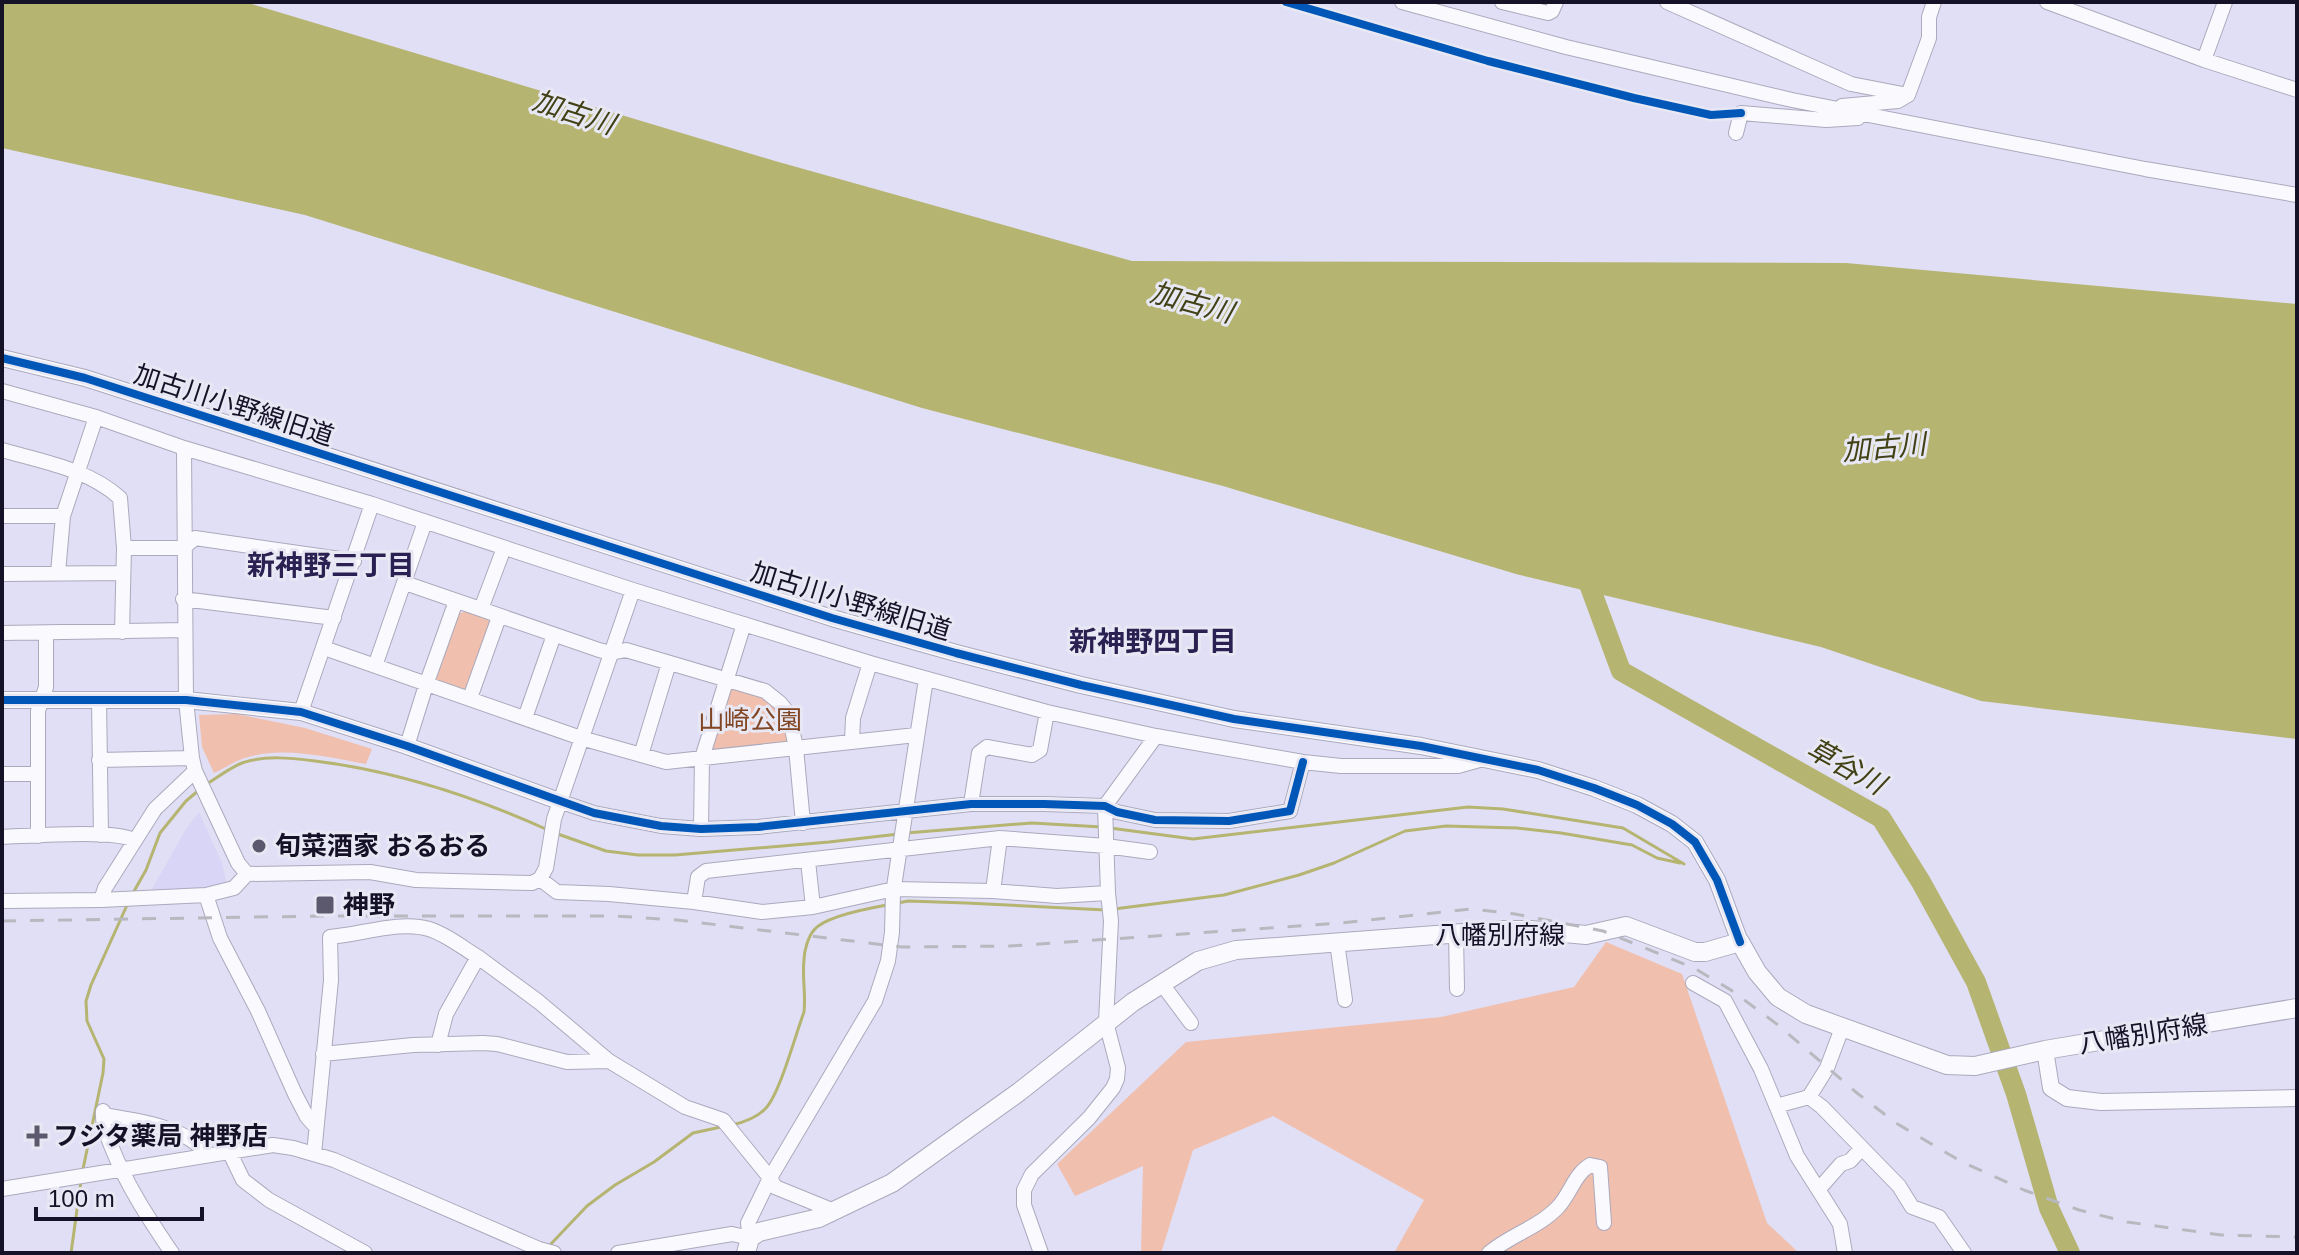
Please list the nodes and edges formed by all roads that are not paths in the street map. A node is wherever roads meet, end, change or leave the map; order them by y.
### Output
1 (1402, 2) edge
2 (1502, 2) edge
3 (1556, 2) edge
4 (1667, 2) edge
5 (1934, 2) edge
6 (2047, 2) edge
7 (2225, 2) edge
8 (2204, 60) junction
9 (2297, 90) edge
10 (1908, 95) junction
11 (1834, 108) junction
12 (1874, 118) junction
13 (1736, 133) dead end
14 (2297, 195) edge
15 (2, 358) edge
16 (2, 391) edge
17 (96, 417) junction
18 (184, 448) junction
19 (2, 450) edge
20 (79, 472) junction
21 (372, 504) junction
22 (2, 516) edge
23 (63, 516) junction
24 (425, 522) junction
25 (124, 548) junction
26 (183, 548) junction
27 (504, 548) junction
28 (354, 561) junction
29 (58, 573) junction
30 (122, 573) junction
31 (2, 574) edge
32 (405, 583) junction
33 (633, 590) junction
34 (183, 599) junction
35 (456, 601) junction
36 (481, 609) junction
37 (499, 617) junction
38 (334, 618) junction
39 (744, 624) junction
40 (185, 630) junction
41 (122, 632) junction
42 (2, 633) edge
43 (46, 633) junction
44 (554, 635) junction
45 (324, 648) junction
46 (611, 653) junction
47 (669, 663) junction
48 (870, 663) junction
49 (375, 666) junction
50 (926, 679) junction
51 (726, 680) junction
52 (426, 685) junction
53 (470, 698) junction
54 (41, 699) junction
55 (99, 699) junction
56 (2, 700) edge
57 (186, 700) junction
58 (301, 712) junction
59 (1047, 712) junction
60 (525, 718) junction
61 (916, 735) junction
62 (1156, 736) junction
63 (581, 738) junction
64 (852, 741) junction
65 (407, 746) junction
66 (796, 748) junction
67 (641, 755) junction
68 (702, 758) junction
69 (1486, 758) junction
70 (99, 760) junction
71 (1303, 762) junction
72 (194, 765) junction
73 (2, 774) edge
74 (37, 774) junction
75 (559, 801) junction
76 (971, 804) junction
77 (1105, 810) junction
78 (906, 811) junction
79 (803, 823) junction
80 (701, 829) junction
81 (101, 835) junction
82 (38, 836) junction
83 (2, 837) edge
84 (1000, 838) junction
85 (134, 840) junction
86 (1106, 846) junction
87 (899, 850) junction
88 (1150, 852) dead end
89 (808, 861) junction
90 (247, 874) junction
91 (540, 879) junction
92 (894, 891) junction
93 (993, 891) junction
94 (1108, 893) junction
95 (206, 895) junction
96 (101, 900) junction
97 (2, 901) edge
98 (694, 902) junction
99 (813, 907) junction
100 (1456, 933) junction
101 (1337, 942) junction
102 (1740, 942) junction
103 (478, 957) junction
104 (1693, 983) dead end
105 (1162, 984) junction
106 (1457, 989) dead end
107 (1345, 1000) dead end
108 (2297, 1008) edge
109 (1106, 1022) junction
110 (1191, 1023) dead end
111 (1842, 1028) junction
112 (438, 1045) junction
113 (2045, 1050) junction
114 (323, 1054) junction
115 (609, 1061) junction
116 (1809, 1097) junction
117 (2297, 1098) edge
118 (1776, 1106) junction
119 (316, 1127) junction
120 (1862, 1148) junction
121 (229, 1151) junction
122 (314, 1154) junction
123 (207, 1155) junction
124 (121, 1171) junction
125 (770, 1178) junction
126 (2, 1189) edge
127 (1819, 1189) junction
128 (834, 1211) junction
129 (1604, 1223) dead end
130 (748, 1246) edge
131 (345, 1248) edge
132 (547, 1252) edge
133 (172, 1253) edge
134 (365, 1253) edge
135 (618, 1253) edge
136 (1041, 1253) edge
137 (1489, 1253) edge
138 (1845, 1253) edge
139 (1964, 1253) edge

1 - 11 street
2 - 3 street
4 - 10 street
5 - 10 street
6 - 8 street
7 - 8 street
8 - 9 street
10 - 11 street
11 - 12 street
12 - 13 street
12 - 14 street
15 - 69 street, 加古川小野線旧道
16 - 17 street
17 - 18 street
17 - 20 street
18 - 21 street
18 - 26 street
19 - 20 street
20 - 23 street
20 - 25 street
21 - 24 street
21 - 28 street
22 - 23 street
23 - 29 street
24 - 27 street
24 - 32 street
25 - 26 street
25 - 30 street
26 - 28 street
26 - 34 street
27 - 33 street
27 - 36 street
28 - 38 street
29 - 30 street
29 - 31 street
30 - 41 street
32 - 35 street
32 - 49 street
33 - 39 street
33 - 46 street
34 - 38 street
34 - 40 street
35 - 36 street
35 - 52 street
36 - 37 street
37 - 44 street
37 - 53 street
38 - 45 street
39 - 48 street
39 - 51 street
40 - 41 street
40 - 57 street
41 - 43 street
42 - 43 street
43 - 54 street
44 - 46 street
44 - 60 street
45 - 49 street
45 - 58 street
46 - 47 street
46 - 63 street
47 - 51 street
47 - 67 street
48 - 50 street
48 - 64 street
49 - 52 street
50 - 59 street
50 - 61 street
51 - 66 street
51 - 68 street
52 - 53 street
52 - 65 street
53 - 60 street
54 - 55 street
54 - 56 street
54 - 74 street
55 - 57 street
55 - 70 street
57 - 58 street
57 - 72 street
58 - 65 street
59 - 62 street
59 - 76 street
60 - 63 street
61 - 64 street
61 - 78 street
62 - 71 street
62 - 77 street
63 - 67 street
63 - 75 street
64 - 66 street
65 - 75 street
66 - 68 street
66 - 79 street
67 - 68 street
68 - 80 street
69 - 71 street
69 - 102 street, 加古川小野線旧道
70 - 72 street
70 - 81 street
71 - 77 street
72 - 85 street
72 - 90 street
73 - 74 street
74 - 82 street
75 - 80 street
75 - 91 street
76 - 77 street
76 - 78 street
77 - 86 street
78 - 79 street
78 - 87 street
79 - 80 street
81 - 82 street
81 - 85 street
82 - 83 street
84 - 86 street
84 - 87 street
84 - 93 street
85 - 96 street
86 - 88 street
86 - 94 street
87 - 89 street
87 - 92 street
89 - 98 street
89 - 99 street
90 - 91 street
90 - 95 street
91 - 98 street
92 - 93 street
92 - 99 street
92 - 125 street
93 - 94 street
94 - 109 street
95 - 96 street
95 - 119 street
96 - 97 street
98 - 99 street
100 - 101 main road, 八幡別府線
100 - 102 main road, 八幡別府線
100 - 106 street
101 - 105 main road, 八幡別府線
101 - 107 street
102 - 111 main road, 八幡別府線
103 - 112 street
103 - 114 street
103 - 115 street
104 - 118 street
105 - 109 main road, 八幡別府線
105 - 110 street
108 - 113 main road, 八幡別府線
109 - 128 main road, 八幡別府線
109 - 136 street
111 - 113 main road, 八幡別府線
111 - 116 street
112 - 114 street
112 - 115 street
113 - 117 street
114 - 119 street
115 - 125 street
116 - 118 street
116 - 120 street
118 - 127 street
119 - 122 street
120 - 127 street
120 - 139 street
121 - 122 street
121 - 123 street
121 - 131 street
122 - 132 street
123 - 124 street
123 - 124 street
124 - 126 street
124 - 133 street
125 - 128 street
125 - 130 street
127 - 138 street
128 - 130 main road, 八幡別府線
129 - 137 street
130 - 135 street
131 - 134 street

